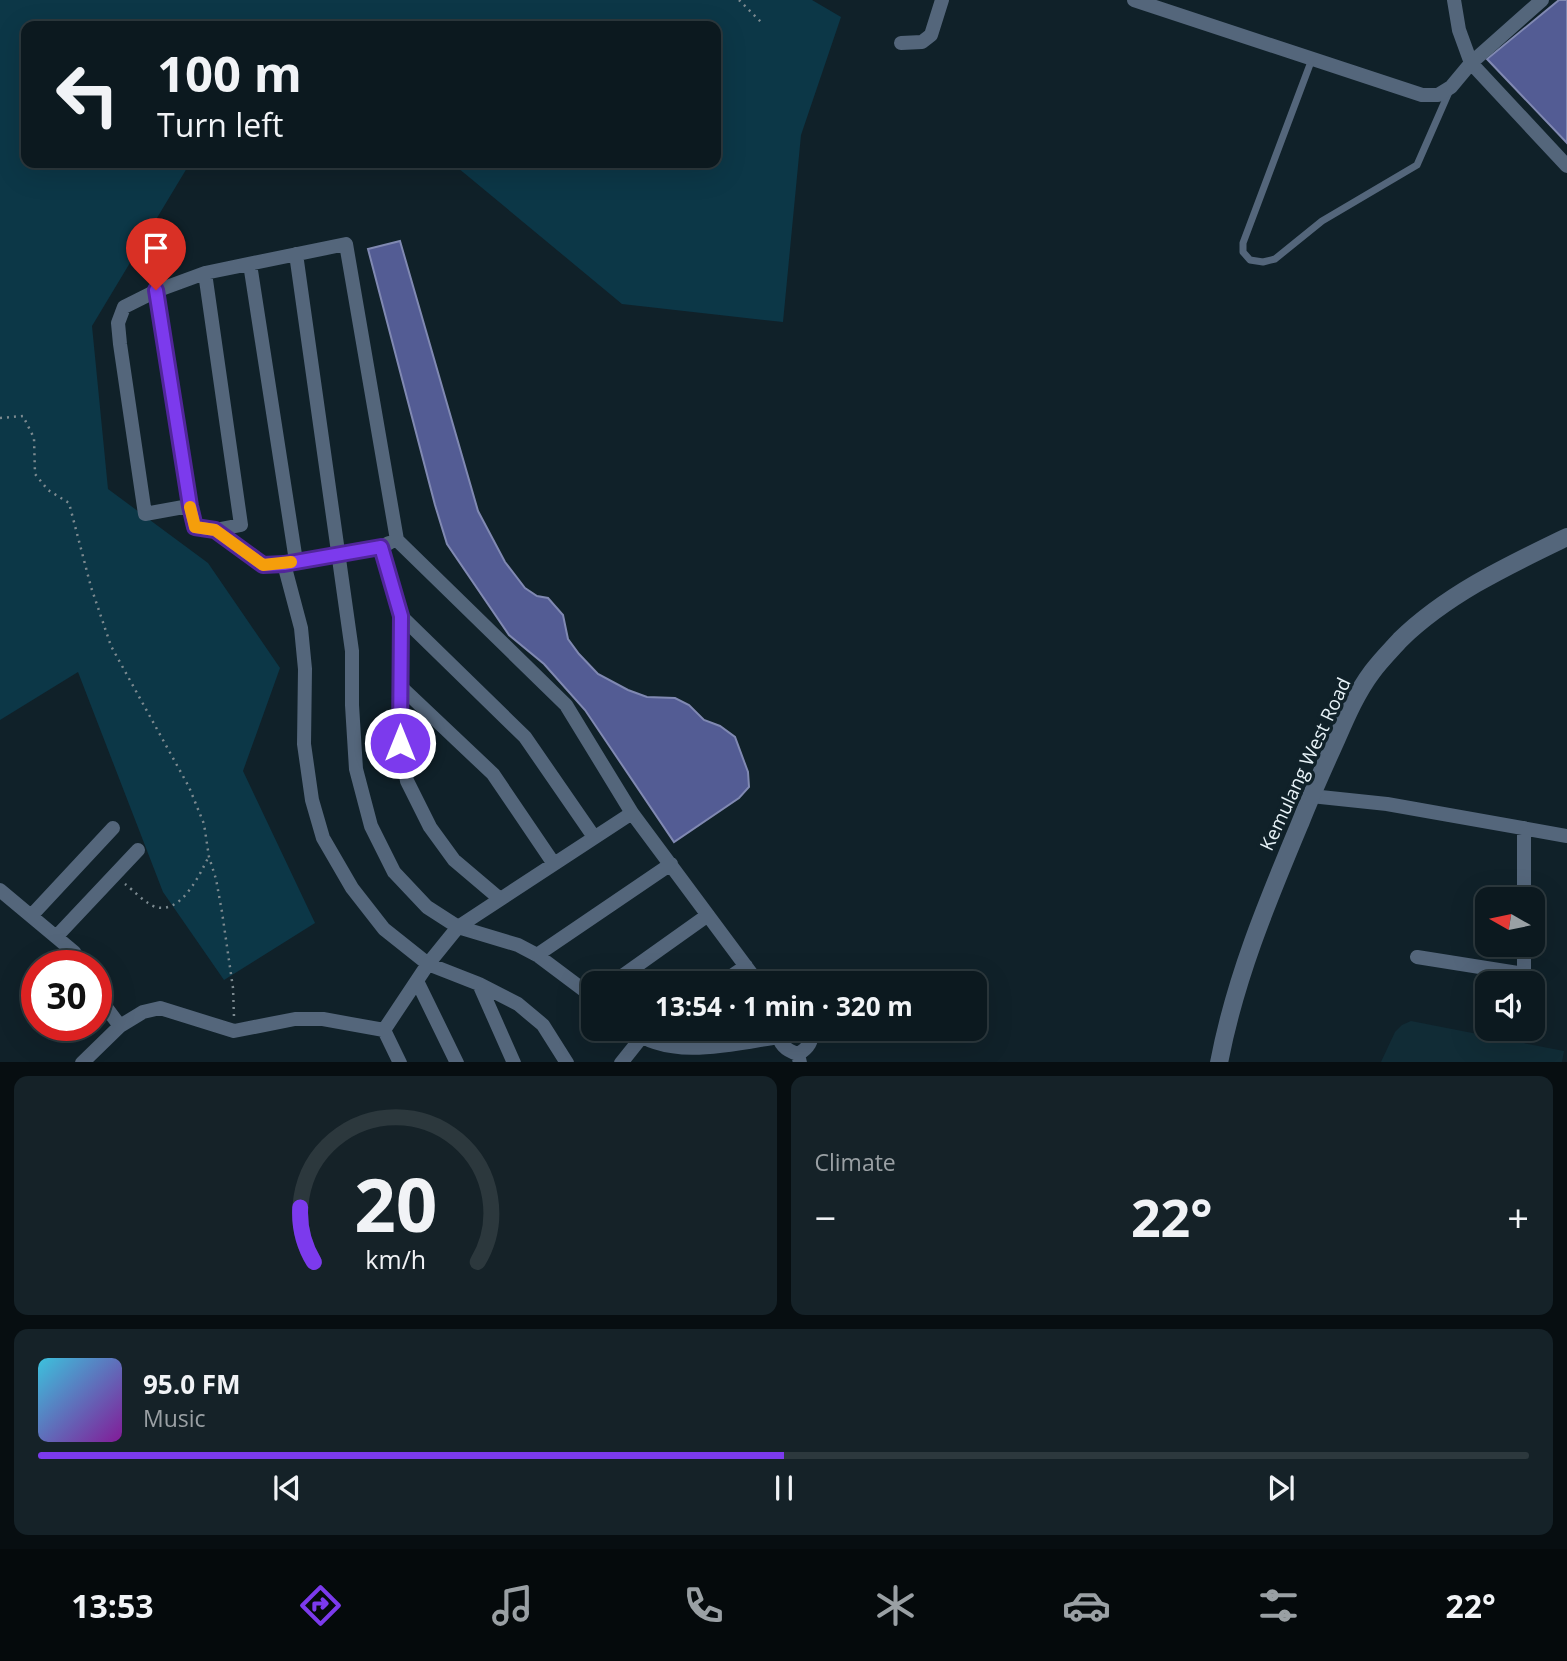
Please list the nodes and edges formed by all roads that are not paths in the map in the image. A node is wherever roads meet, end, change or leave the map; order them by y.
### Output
1 (942, 0) edge
2 (1135, 0) edge
3 (1454, 0) edge
4 (1542, 0) edge
5 (901, 43) dead end
6 (1312, 59) junction
7 (1471, 63) junction
8 (1451, 87) junction
9 (1567, 166) edge
10 (296, 254) junction
11 (250, 264) junction
12 (205, 273) junction
13 (156, 290) junction
14 (190, 506) junction
15 (215, 530) junction
16 (1567, 537) edge
17 (397, 540) junction
18 (381, 547) junction
19 (337, 554) junction
20 (290, 563) junction
21 (401, 616) junction
22 (400, 686) junction
23 (1311, 796) junction
24 (632, 813) junction
25 (113, 828) dead end
26 (1524, 828) junction
27 (1567, 836) edge
28 (594, 837) junction
29 (138, 850) dead end
30 (554, 864) junction
31 (671, 864) junction
32 (1524, 887) edge
33 (0, 890) edge
34 (500, 899) junction
35 (708, 915) junction
36 (31, 916) junction
37 (458, 927) junction
38 (56, 937) junction
39 (72, 950) edge
40 (537, 955) junction
41 (1417, 957) dead end
42 (1524, 957) edge
43 (428, 964) junction
44 (746, 965) junction
45 (629, 971) edge
46 (738, 971) edge
47 (750, 971) edge
48 (417, 981) junction
49 (479, 984) junction
50 (581, 987) edge
51 (112, 1015) edge
52 (120, 1026) junction
53 (384, 1030) junction
54 (632, 1041) edge
55 (652, 1041) edge
56 (736, 1041) edge
57 (780, 1041) edge
58 (811, 1041) edge
59 (799, 1058) edge
60 (82, 1062) edge
61 (400, 1062) edge
62 (457, 1062) edge
63 (514, 1062) edge
64 (567, 1062) edge
65 (621, 1062) edge
66 (1219, 1062) edge

1 - 5 street
2 - 6 street
3 - 7 street
4 - 7 street
6 - 8 street
6 - 8 lane
7 - 8 street
7 - 9 street
10 - 11 street
10 - 17 street
10 - 19 street
11 - 12 street
11 - 20 street
12 - 13 street
12 - 15 street
13 - 14 street
13 - 14 street
14 - 15 street
15 - 20 street
16 - 23 street, Kemulang West Road
17 - 18 street
17 - 24 street
18 - 19 street
18 - 21 street
19 - 20 street
19 - 37 street
20 - 43 street
21 - 22 street
21 - 28 street
22 - 30 street
22 - 34 street
23 - 26 street
23 - 66 street, Kemulang West Road
24 - 28 street
24 - 31 street
25 - 36 street
26 - 27 street
26 - 32 street
28 - 30 street
29 - 38 street
30 - 34 street
31 - 35 street
31 - 40 street
33 - 36 street
34 - 37 street
35 - 44 street
35 - 45 street
36 - 38 street
37 - 40 street
37 - 43 street
38 - 39 street
40 - 50 street
41 - 42 street
43 - 48 street
43 - 49 street
44 - 46 street
44 - 47 street
48 - 53 street
48 - 62 street
49 - 63 street
49 - 64 street
51 - 52 street
52 - 53 street
52 - 60 street
53 - 61 street
54 - 65 street
55 - 56 street
57 - 59 street
58 - 59 street

